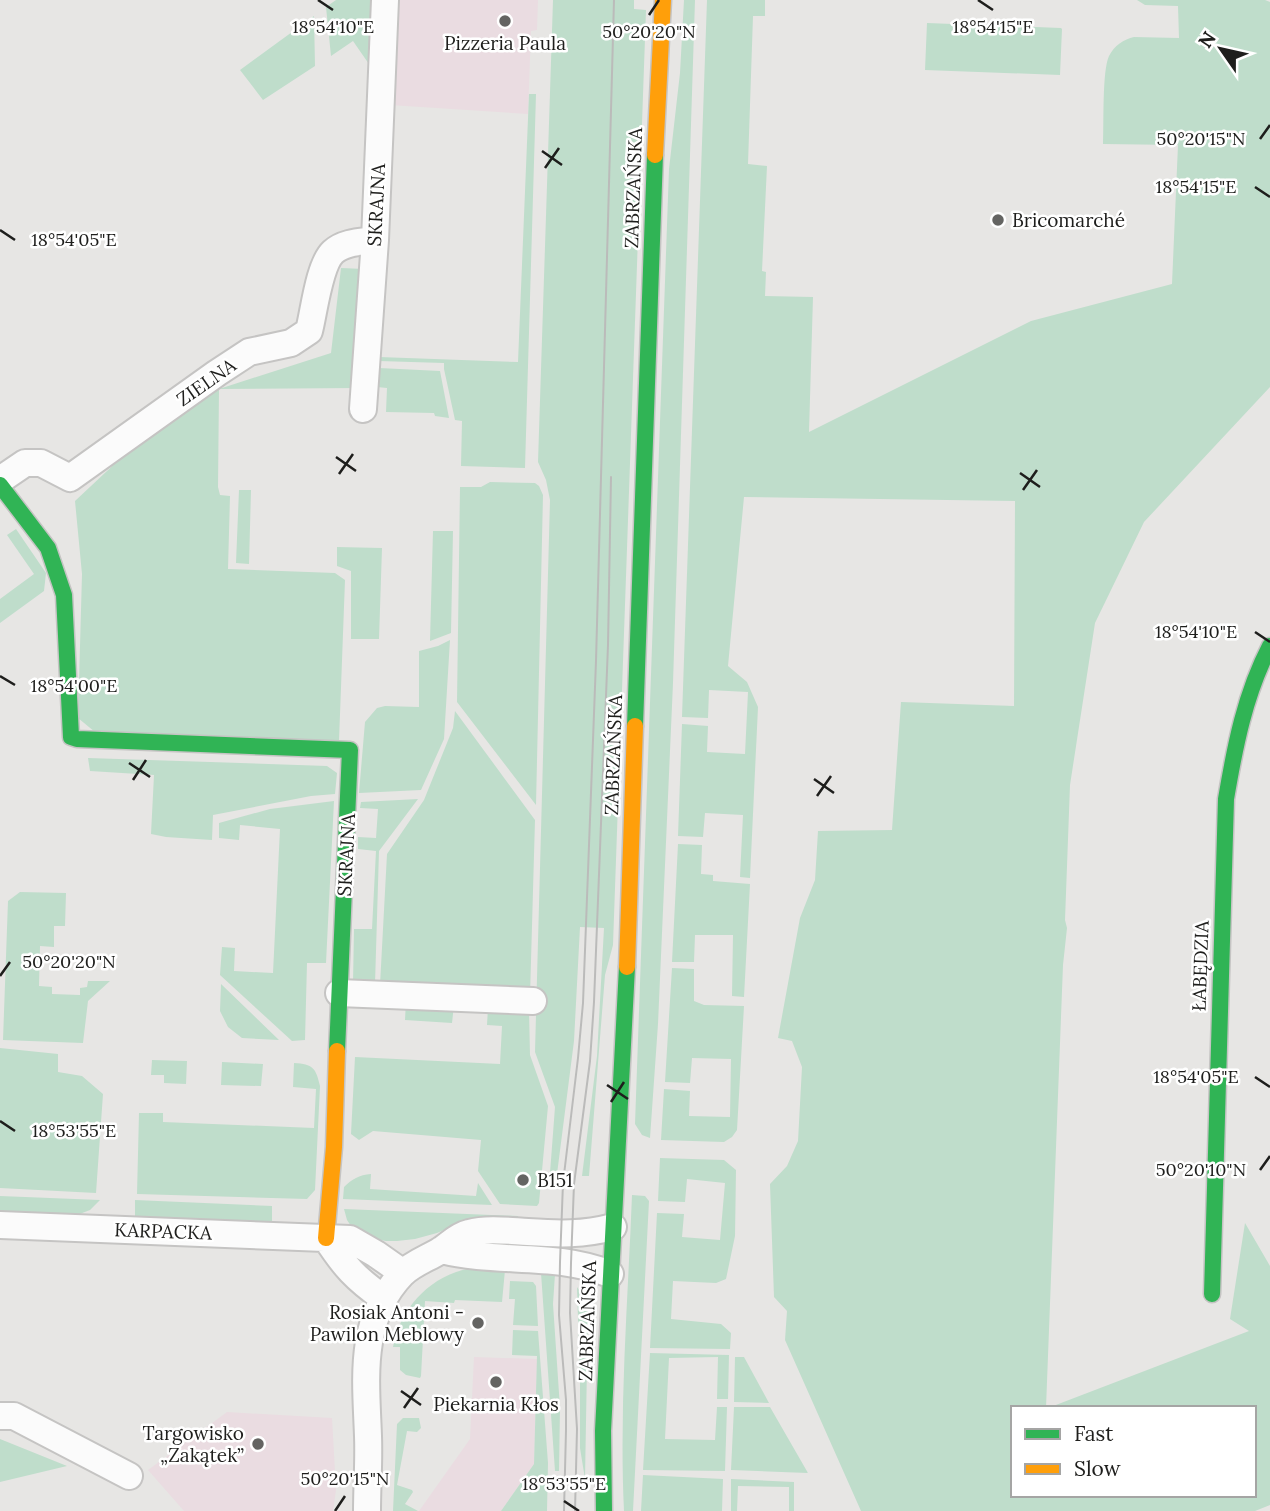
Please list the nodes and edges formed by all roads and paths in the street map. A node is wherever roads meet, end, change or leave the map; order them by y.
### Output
1 (385, 0) edge
2 (663, 0) edge
3 (375, 240) junction
4 (363, 409) dead end
5 (0, 480) edge
6 (0, 485) edge
7 (1270, 646) edge
8 (339, 993) junction
9 (533, 1000) dead end
10 (0, 1225) edge
11 (613, 1227) junction
12 (326, 1238) junction
13 (441, 1250) junction
14 (403, 1273) junction
15 (610, 1274) junction
16 (1212, 1294) dead end
17 (383, 1298) junction
18 (0, 1416) edge
19 (129, 1476) dead end
20 (367, 1511) edge
21 (604, 1511) edge

1 - 3 street, SKRAJNA
2 - 11 street, ZABRZAŃSKA
3 - 4 street, SKRAJNA
3 - 5 street, ZIELNA
6 - 8 street, SKRAJNA
7 - 16 street, ŁABĘDZIA
8 - 9 street
8 - 12 street, SKRAJNA
10 - 12 street, KARPACKA
11 - 13 street
11 - 15 street, ZABRZAŃSKA
12 - 14 street, KARPACKA
12 - 17 street
13 - 14 street
13 - 15 street
14 - 17 street
15 - 21 street, ZABRZAŃSKA
17 - 20 street
18 - 19 street

